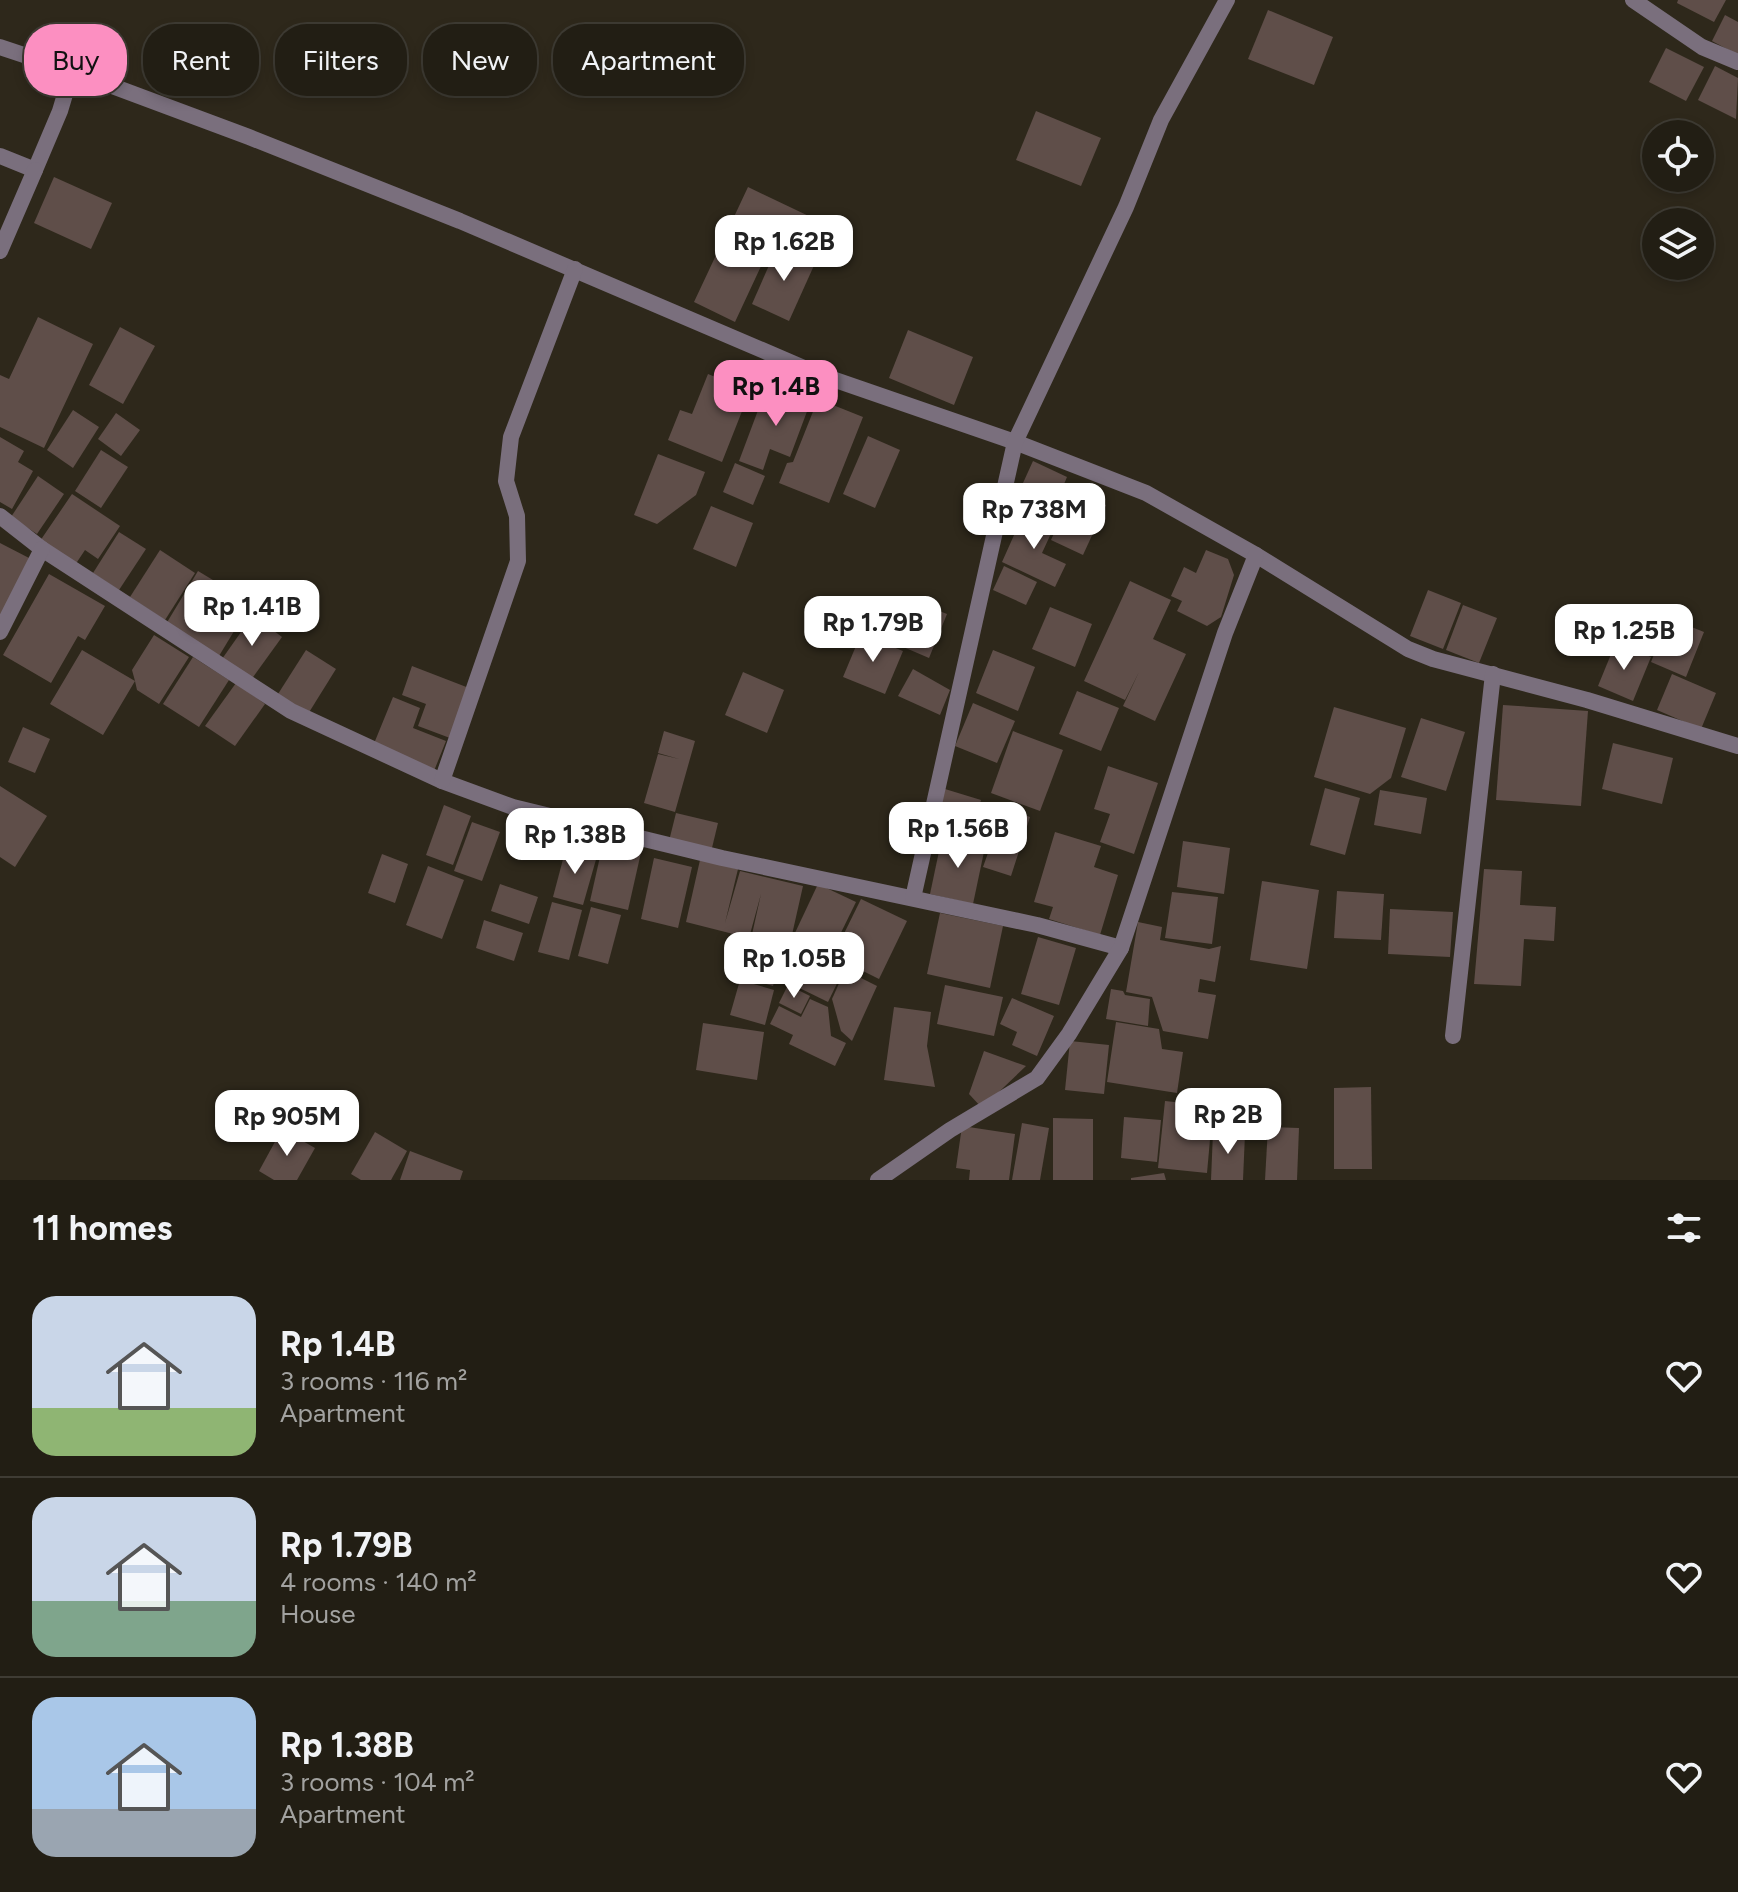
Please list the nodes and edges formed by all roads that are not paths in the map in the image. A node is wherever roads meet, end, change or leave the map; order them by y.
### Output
1 (1227, 0) edge
2 (1633, 0) edge
3 (0, 47) edge
4 (24, 55) edge
5 (1738, 62) edge
6 (127, 92) edge
7 (64, 96) edge
8 (0, 156) edge
9 (35, 170) junction
10 (0, 251) edge
11 (575, 269) junction
12 (1015, 442) junction
13 (0, 516) edge
14 (42, 549) junction
15 (1256, 555) junction
16 (0, 632) edge
17 (1493, 674) junction
18 (1738, 746) edge
19 (442, 781) junction
20 (913, 898) junction
21 (1121, 948) junction
22 (1453, 1036) dead end
23 (878, 1180) edge

1 - 12 street
2 - 5 street
3 - 4 street
6 - 11 street
7 - 9 street
8 - 9 street
9 - 10 street
11 - 12 street
11 - 19 street
12 - 15 street
12 - 20 street
13 - 14 street
14 - 16 street
14 - 19 street
15 - 17 street
15 - 21 street
17 - 18 street
17 - 22 street
19 - 20 street
20 - 21 street
21 - 23 street

